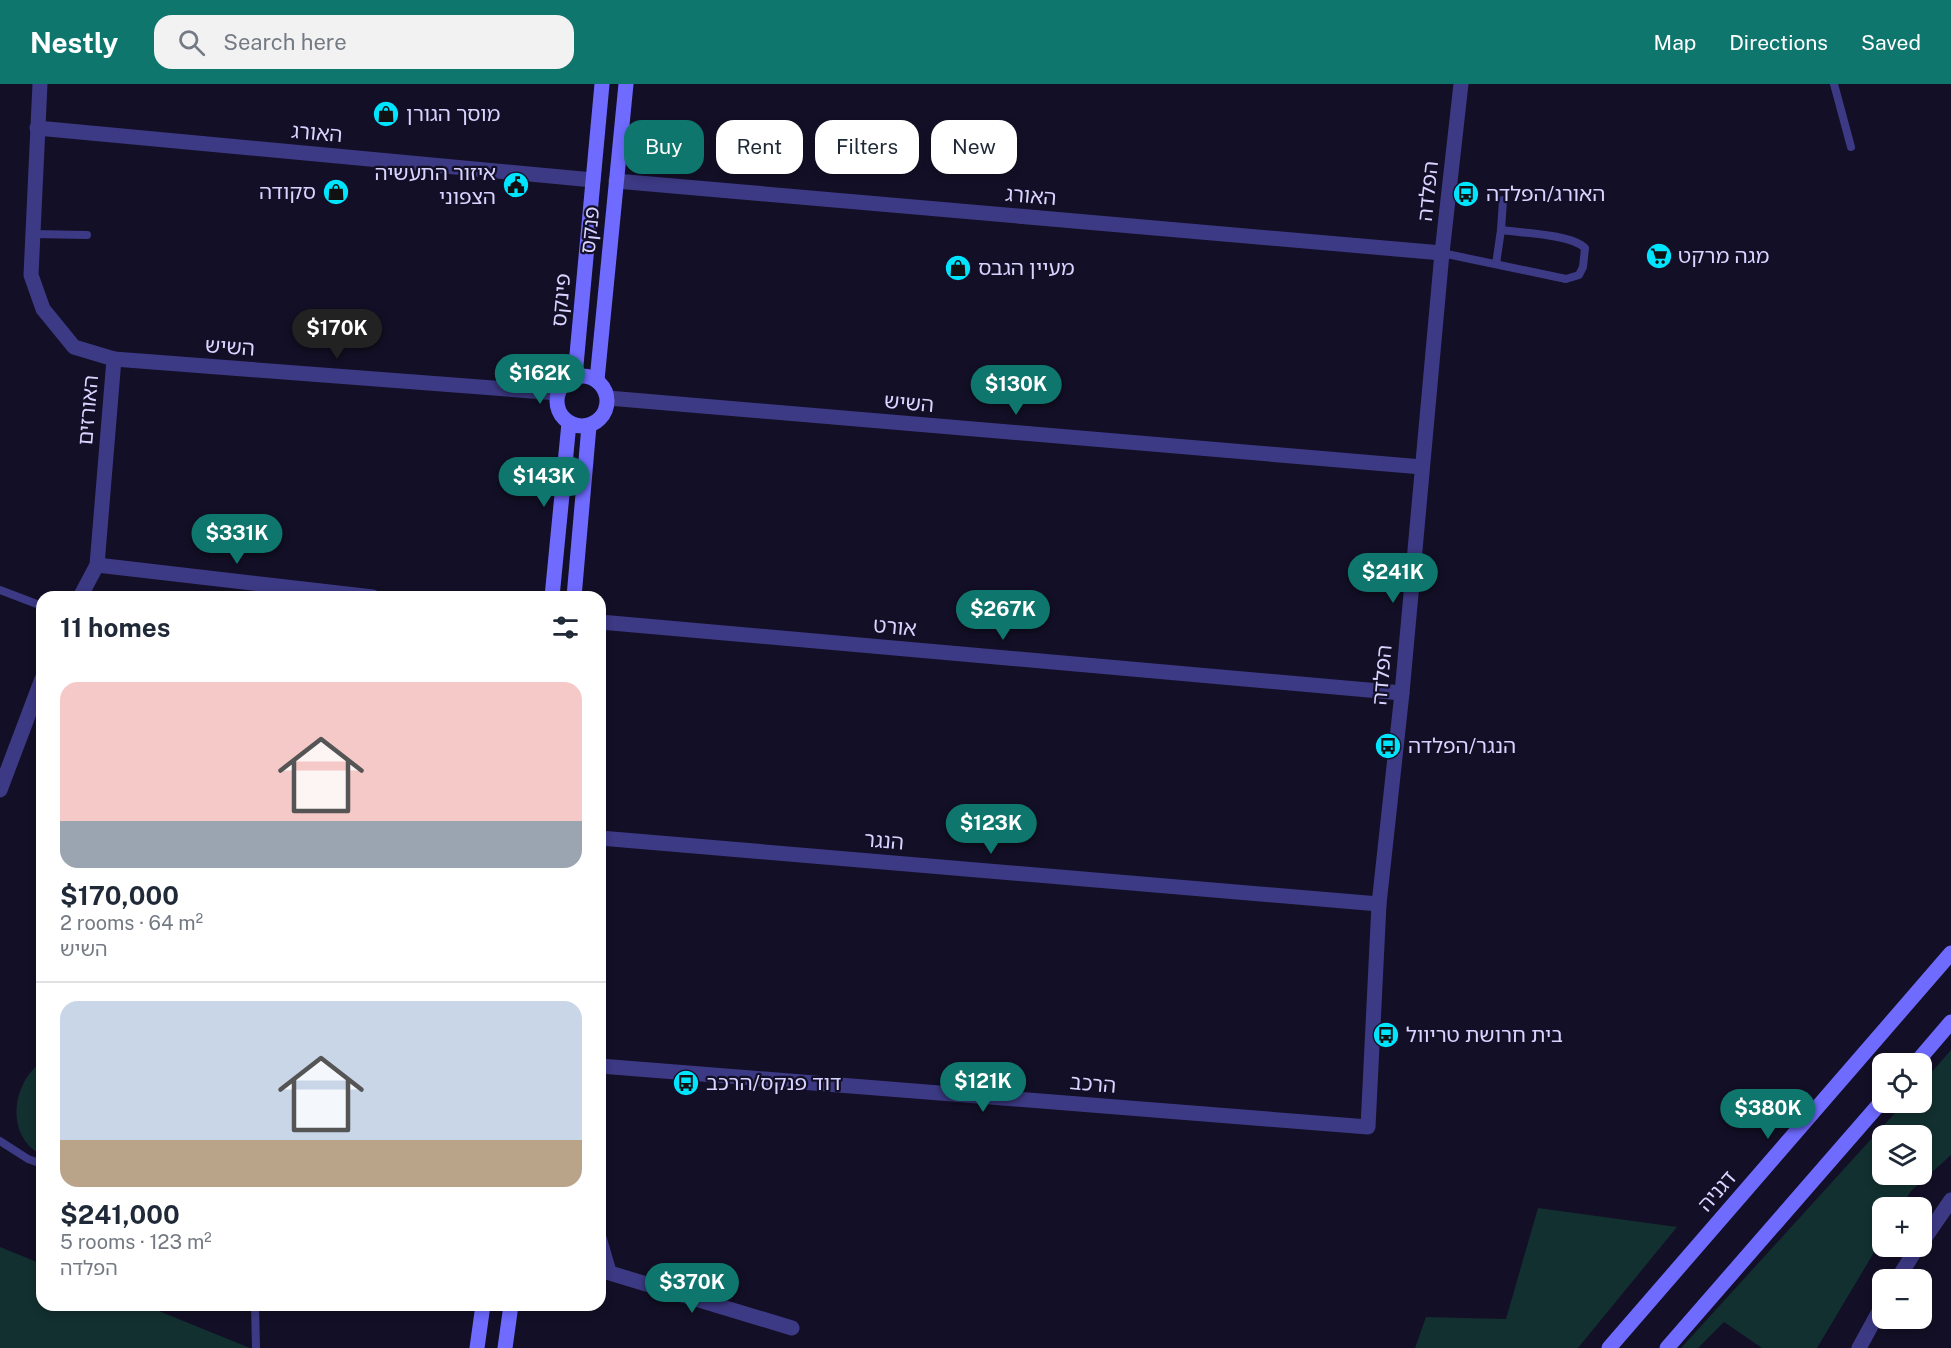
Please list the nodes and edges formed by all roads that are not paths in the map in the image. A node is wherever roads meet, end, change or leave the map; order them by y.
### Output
1 (39, 84) edge
2 (602, 84) edge
3 (626, 84) edge
4 (1461, 84) edge
5 (1834, 84) edge
6 (37, 128) junction
7 (1851, 147) dead end
8 (593, 180) junction
9 (616, 181) junction
10 (1503, 200) dead end
11 (1501, 230) junction
12 (33, 234) junction
13 (87, 234) dead end
14 (1442, 253) junction
15 (1496, 264) junction
16 (114, 359) junction
17 (575, 376) junction
18 (597, 380) junction
19 (558, 393) junction
20 (608, 398) junction
21 (568, 423) junction
22 (589, 426) junction
23 (1422, 467) junction
24 (97, 565) junction
25 (0, 590) edge
26 (83, 591) edge
27 (321, 591) edge
28 (553, 591) edge
29 (575, 591) edge
30 (36, 604) edge
31 (606, 623) edge
32 (1402, 693) junction
33 (36, 695) edge
34 (0, 790) edge
35 (606, 839) edge
36 (1379, 904) junction
37 (1951, 953) edge
38 (1951, 1022) edge
39 (1924, 1053) edge
40 (606, 1066) edge
41 (1872, 1112) edge
42 (1368, 1127) joint
43 (0, 1141) edge
44 (36, 1162) edge
45 (1951, 1200) edge
46 (1932, 1228) edge
47 (606, 1271) edge
48 (255, 1311) edge
49 (482, 1311) edge
50 (510, 1311) edge
51 (1872, 1324) edge
52 (792, 1328) dead end
53 (256, 1348) edge
54 (477, 1348) edge
55 (504, 1348) edge
56 (1609, 1348) edge
57 (1667, 1348) edge
58 (1859, 1348) edge

1 - 6 street, האורזים
2 - 8 street, פינקס
3 - 9 street, פנקס
4 - 14 street, הפלדה
5 - 7 lane
6 - 8 street, האורג
6 - 12 street, האורזים
8 - 17 street, פינקס
9 - 14 street, האורג
9 - 18 street, פנקס
10 - 11 lane
11 - 15 lane
11 - 15 lane
12 - 13 lane
12 - 16 street, האורזים
14 - 15 lane
14 - 23 street, הפלדה
16 - 19 street, השיש
16 - 24 street, האורזים
17 - 18 street
17 - 19 street
18 - 20 street
19 - 21 street
20 - 22 street
20 - 23 street, השיש
21 - 22 street
21 - 28 street
22 - 29 street
23 - 32 street, הפלדה
24 - 26 street, האורזים
24 - 27 street
25 - 30 lane
31 - 32 street, אורט
32 - 36 street, הפלדה
33 - 34 street
35 - 36 street, הנגר
36 - 42 street, הפלדה
37 - 56 street, דגניה
38 - 39 street
40 - 42 street, הרכב
41 - 57 street
43 - 44 lane
45 - 46 street
47 - 52 street
48 - 53 lane
49 - 54 street
50 - 55 street
51 - 58 street

